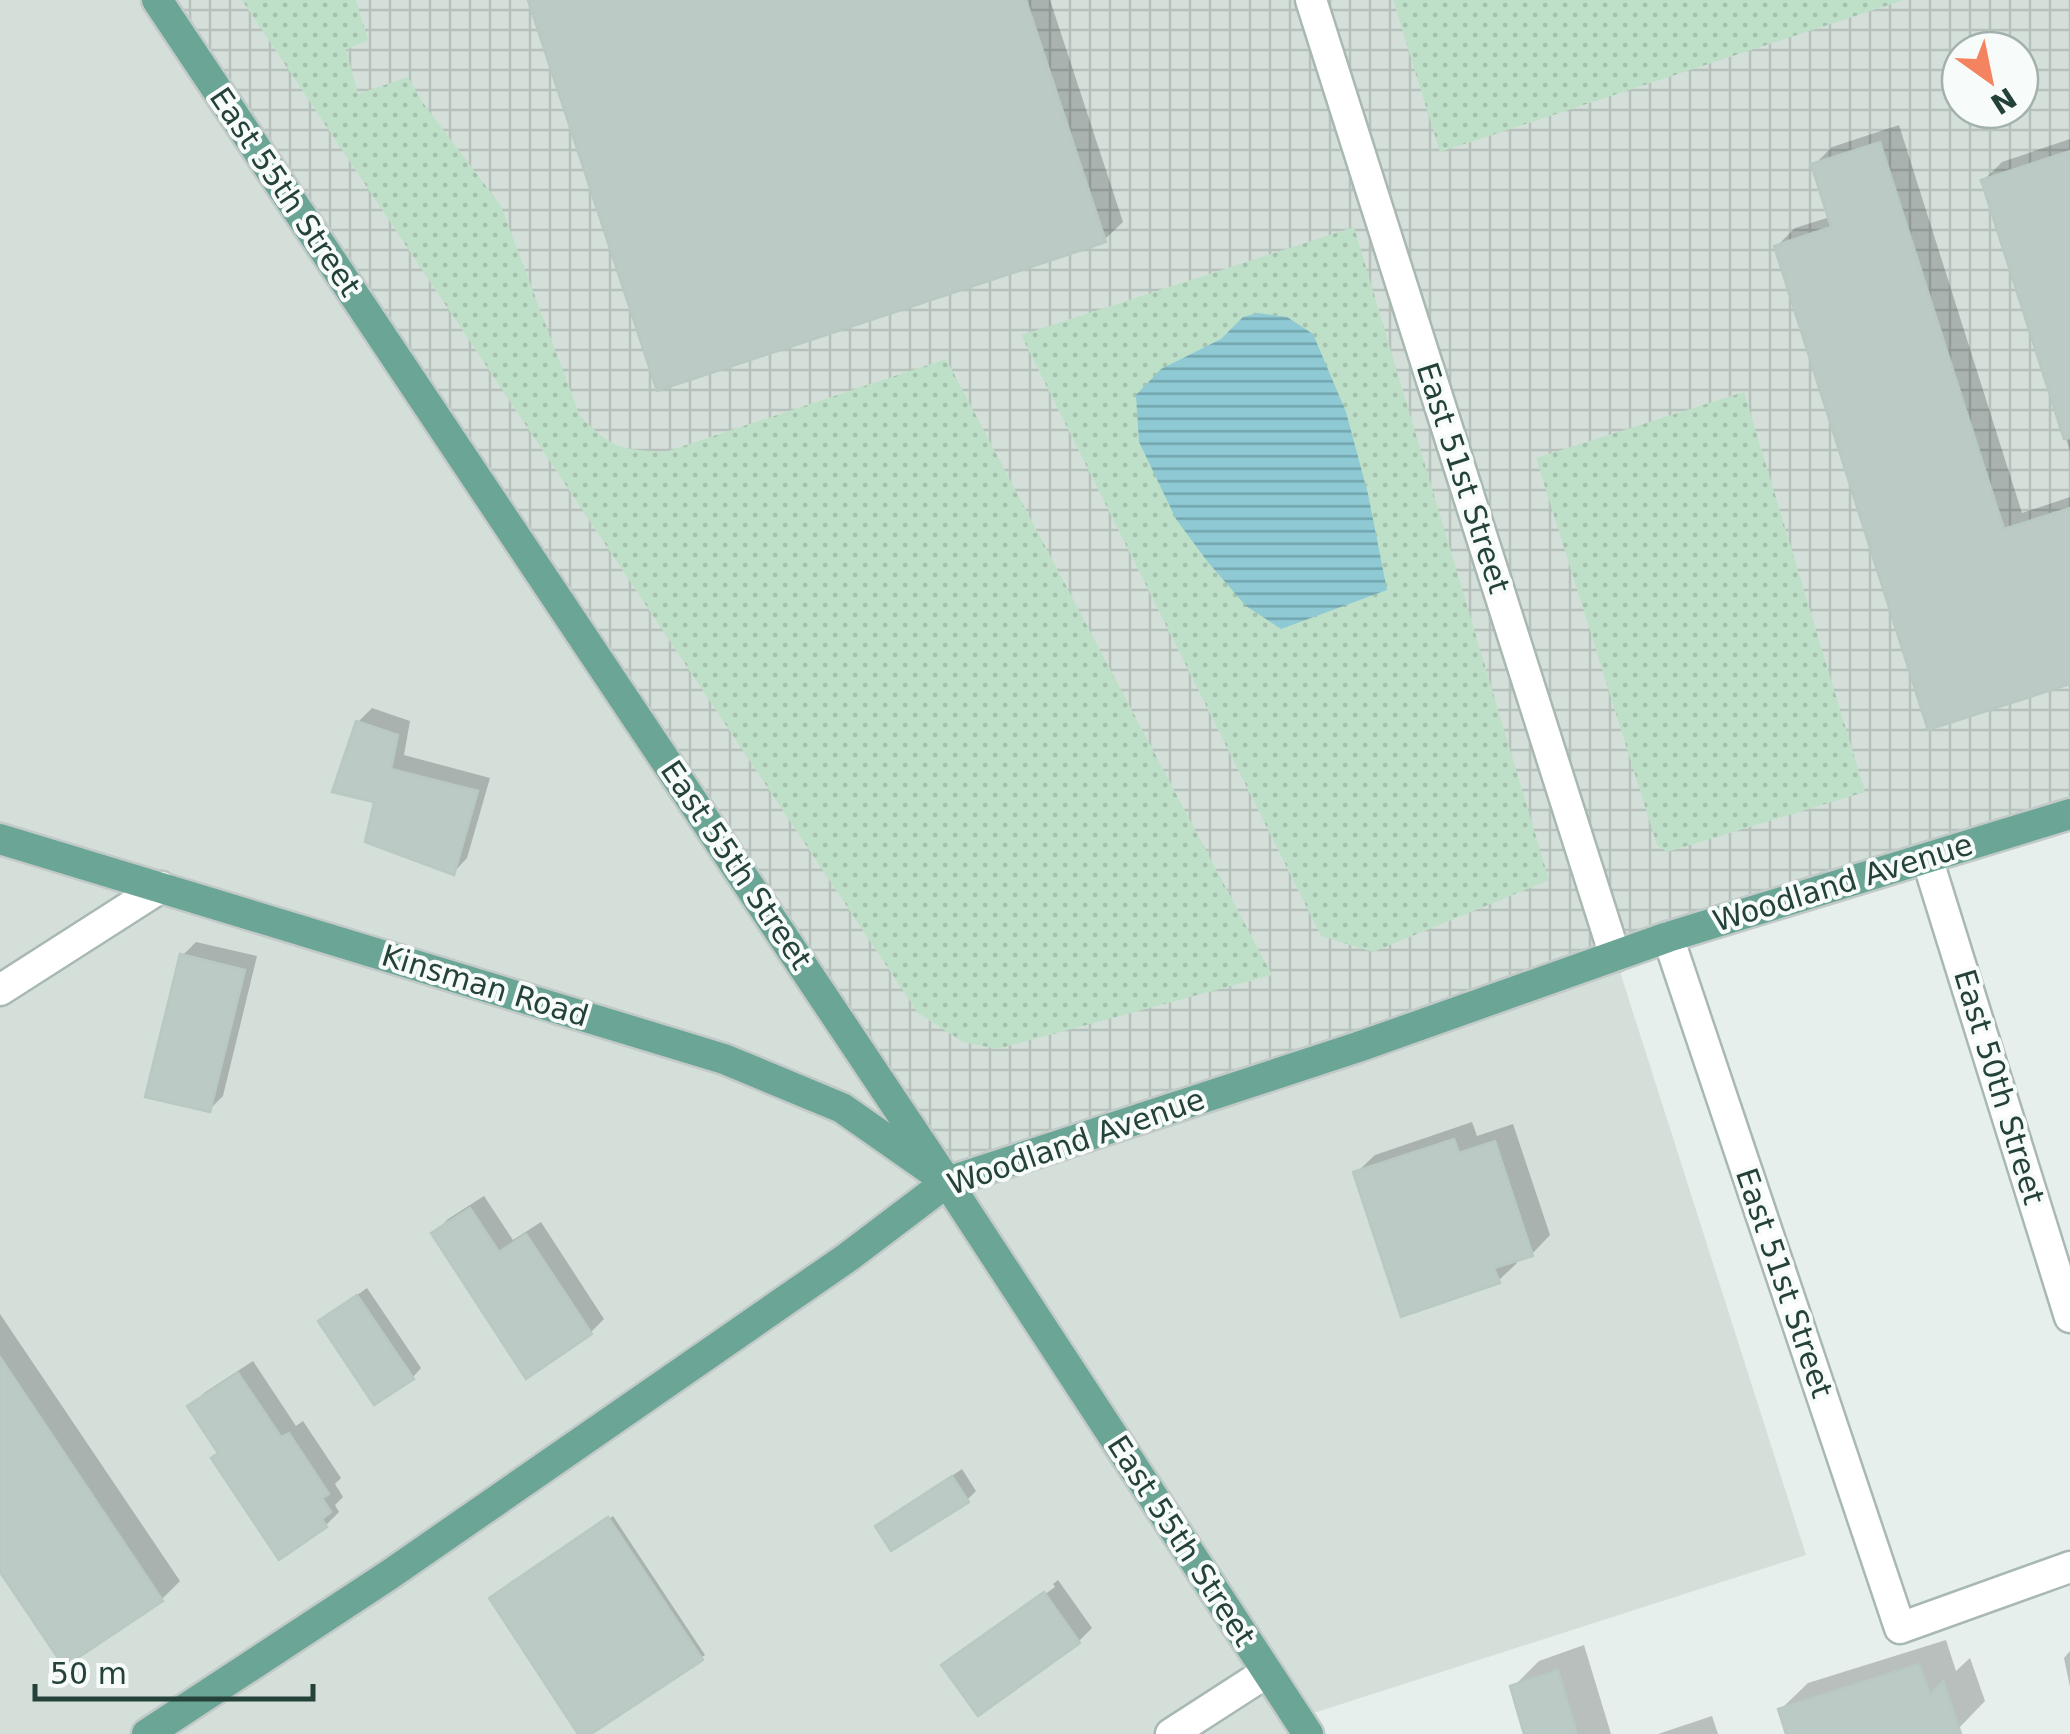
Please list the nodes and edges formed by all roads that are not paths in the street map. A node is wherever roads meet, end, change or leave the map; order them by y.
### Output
1 (157, 0) edge
2 (1311, 0) edge
3 (2070, 814) edge
4 (0, 840) edge
5 (1927, 858) junction
6 (161, 887) junction
7 (1668, 937) junction
8 (1616, 956) junction
9 (0, 990) edge
10 (947, 1182) junction
11 (2070, 1317) edge
12 (2070, 1567) edge
13 (1266, 1672) junction
14 (147, 1734) edge
15 (1170, 1734) edge
16 (1308, 1734) edge

1 - 10 main road, East 55th Street
2 - 8 street, East 51st Street
3 - 5 main road, Woodland Avenue
4 - 6 main road, Kinsman Road
5 - 7 main road, Woodland Avenue
5 - 11 street, East 50th Street
6 - 9 street
6 - 10 main road, Kinsman Road
7 - 8 main road, Woodland Avenue
7 - 12 street, East 51st Street
8 - 10 main road, Woodland Avenue
10 - 13 main road, East 55th Street
10 - 14 main road, Woodland Avenue
13 - 15 street
13 - 16 main road, East 55th Street

